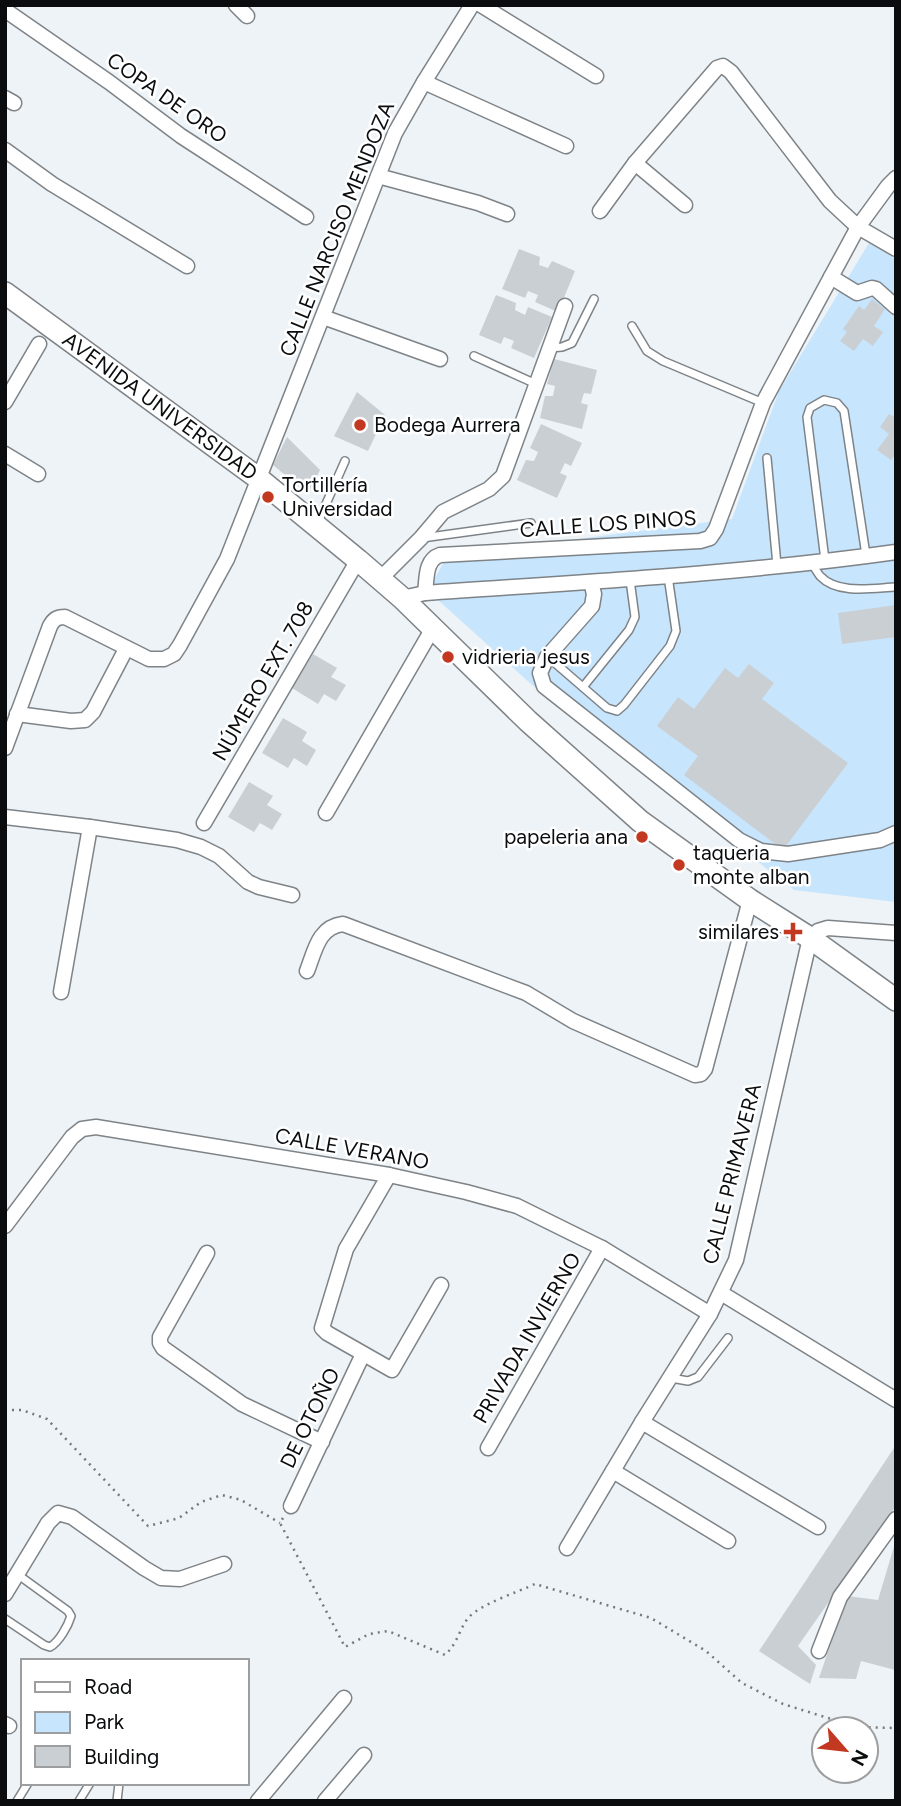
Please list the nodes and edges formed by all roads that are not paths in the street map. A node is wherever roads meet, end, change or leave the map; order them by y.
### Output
1 (236, 5) edge
2 (472, 5) edge
3 (481, 5) edge
4 (5, 10) edge
5 (247, 16) dead end
6 (596, 76) dead end
7 (424, 82) junction
8 (566, 146) dead end
9 (6, 152) edge
10 (635, 163) junction
11 (378, 176) junction
12 (896, 178) edge
13 (685, 205) dead end
14 (600, 211) dead end
15 (507, 214) dead end
16 (306, 217) dead end
17 (858, 227) junction
18 (896, 249) edge
19 (187, 266) dead end
20 (831, 277) junction
21 (5, 293) edge
22 (594, 299) dead end
23 (565, 306) dead end
24 (896, 307) edge
25 (323, 317) junction
26 (632, 326) dead end
27 (38, 344) dead end
28 (549, 349) junction
29 (474, 356) dead end
30 (440, 359) dead end
31 (536, 384) junction
32 (5, 402) edge
33 (762, 403) junction
34 (5, 454) edge
35 (767, 458) dead end
36 (345, 461) dead end
37 (38, 474) dead end
38 (258, 478) junction
39 (531, 523) dead end
40 (316, 526) junction
41 (421, 538) junction
42 (896, 552) edge
43 (866, 556) junction
44 (358, 560) junction
45 (818, 561) junction
46 (778, 565) junction
47 (668, 575) junction
48 (380, 579) junction
49 (630, 579) junction
50 (591, 582) junction
51 (896, 587) edge
52 (425, 593) junction
53 (402, 598) junction
54 (433, 628) junction
55 (126, 649) junction
56 (547, 657) junction
57 (583, 687) junction
58 (18, 714) junction
59 (5, 748) edge
60 (326, 813) dead end
61 (5, 817) edge
62 (205, 823) dead end
63 (90, 827) junction
64 (896, 834) edge
65 (292, 895) dead end
66 (750, 900) junction
67 (896, 933) edge
68 (810, 938) junction
69 (307, 971) dead end
70 (61, 992) dead end
71 (896, 1000) edge
72 (389, 1175) junction
73 (5, 1226) edge
74 (602, 1248) junction
75 (207, 1253) dead end
76 (441, 1285) dead end
77 (722, 1293) junction
78 (710, 1314) junction
79 (728, 1338) dead end
80 (363, 1354) junction
81 (670, 1378) junction
82 (896, 1400) edge
83 (642, 1422) junction
84 (322, 1442) junction
85 (488, 1448) dead end
86 (613, 1471) junction
87 (291, 1506) road end
88 (896, 1519) edge
89 (818, 1527) dead end
90 (728, 1541) dead end
91 (567, 1548) dead end
92 (225, 1564) dead end
93 (17, 1574) junction
94 (5, 1594) edge
95 (5, 1619) edge
96 (819, 1651) dead end
97 (344, 1698) dead end
98 (364, 1755) dead end
99 (27, 1785) edge
100 (89, 1785) edge
101 (17, 1801) edge
102 (79, 1801) edge
103 (258, 1801) edge
104 (325, 1801) edge

1 - 5 street
2 - 7 street, CALLE NARCISO MENDOZA
3 - 6 street
4 - 16 street, COPA DE ORO
7 - 8 street
7 - 11 street, CALLE NARCISO MENDOZA
9 - 19 street
10 - 13 street
10 - 14 street
10 - 17 street
11 - 15 street
11 - 25 street, CALLE NARCISO MENDOZA
12 - 17 street, CALLE LOS PINOS
17 - 18 street
17 - 20 street, CALLE LOS PINOS
20 - 24 street
20 - 33 street, CALLE LOS PINOS
21 - 38 street, AVENIDA UNIVERSIDAD
22 - 28 lane
23 - 28 street
25 - 30 street
25 - 38 street, CALLE NARCISO MENDOZA
26 - 33 lane
27 - 32 street
28 - 31 street
29 - 31 lane
31 - 41 street
33 - 52 street, CALLE LOS PINOS
34 - 37 street
35 - 46 lane
36 - 40 lane
38 - 40 street, AVENIDA UNIVERSIDAD
38 - 55 street, CALLE NARCISO MENDOZA
39 - 41 lane
40 - 44 street, AVENIDA UNIVERSIDAD
41 - 48 street
42 - 43 street
43 - 45 street
43 - 45 lane
44 - 48 street, AVENIDA UNIVERSIDAD
44 - 62 street, NÚMERO EXT. 708
45 - 46 street
45 - 51 lane
46 - 47 street
47 - 49 street
47 - 57 lane
48 - 53 street, AVENIDA UNIVERSIDAD
49 - 50 street
49 - 57 lane
50 - 52 street
50 - 56 street
52 - 53 street
53 - 54 street, AVENIDA UNIVERSIDAD
54 - 60 street
54 - 66 street, AVENIDA UNIVERSIDAD
55 - 58 street
55 - 58 street, CALLE NARCISO MENDOZA
56 - 57 lane
56 - 64 street
58 - 59 street
61 - 63 street
63 - 65 street
63 - 70 street
66 - 68 street, AVENIDA UNIVERSIDAD
66 - 69 street
67 - 68 street
68 - 71 street, AVENIDA UNIVERSIDAD
68 - 77 street, CALLE PRIMAVERA
72 - 73 street, CALLE VERANO
72 - 74 street, CALLE VERANO
72 - 80 street, DE OTOÑO
74 - 78 street, CALLE VERANO
74 - 85 street, PRIVADA INVIERNO
75 - 84 street
76 - 80 street
77 - 78 street, CALLE PRIMAVERA
77 - 82 street
78 - 81 street, CALLE PRIMAVERA
79 - 81 lane
80 - 84 street, DE OTOÑO
81 - 83 street, CALLE PRIMAVERA
83 - 86 street, CALLE PRIMAVERA
83 - 89 street
84 - 87 street, DE OTOÑO
86 - 90 street
86 - 91 street, CALLE PRIMAVERA
88 - 96 street
92 - 93 street
93 - 94 street
93 - 95 lane
97 - 103 street
98 - 104 street
99 - 101 lane
100 - 102 lane

